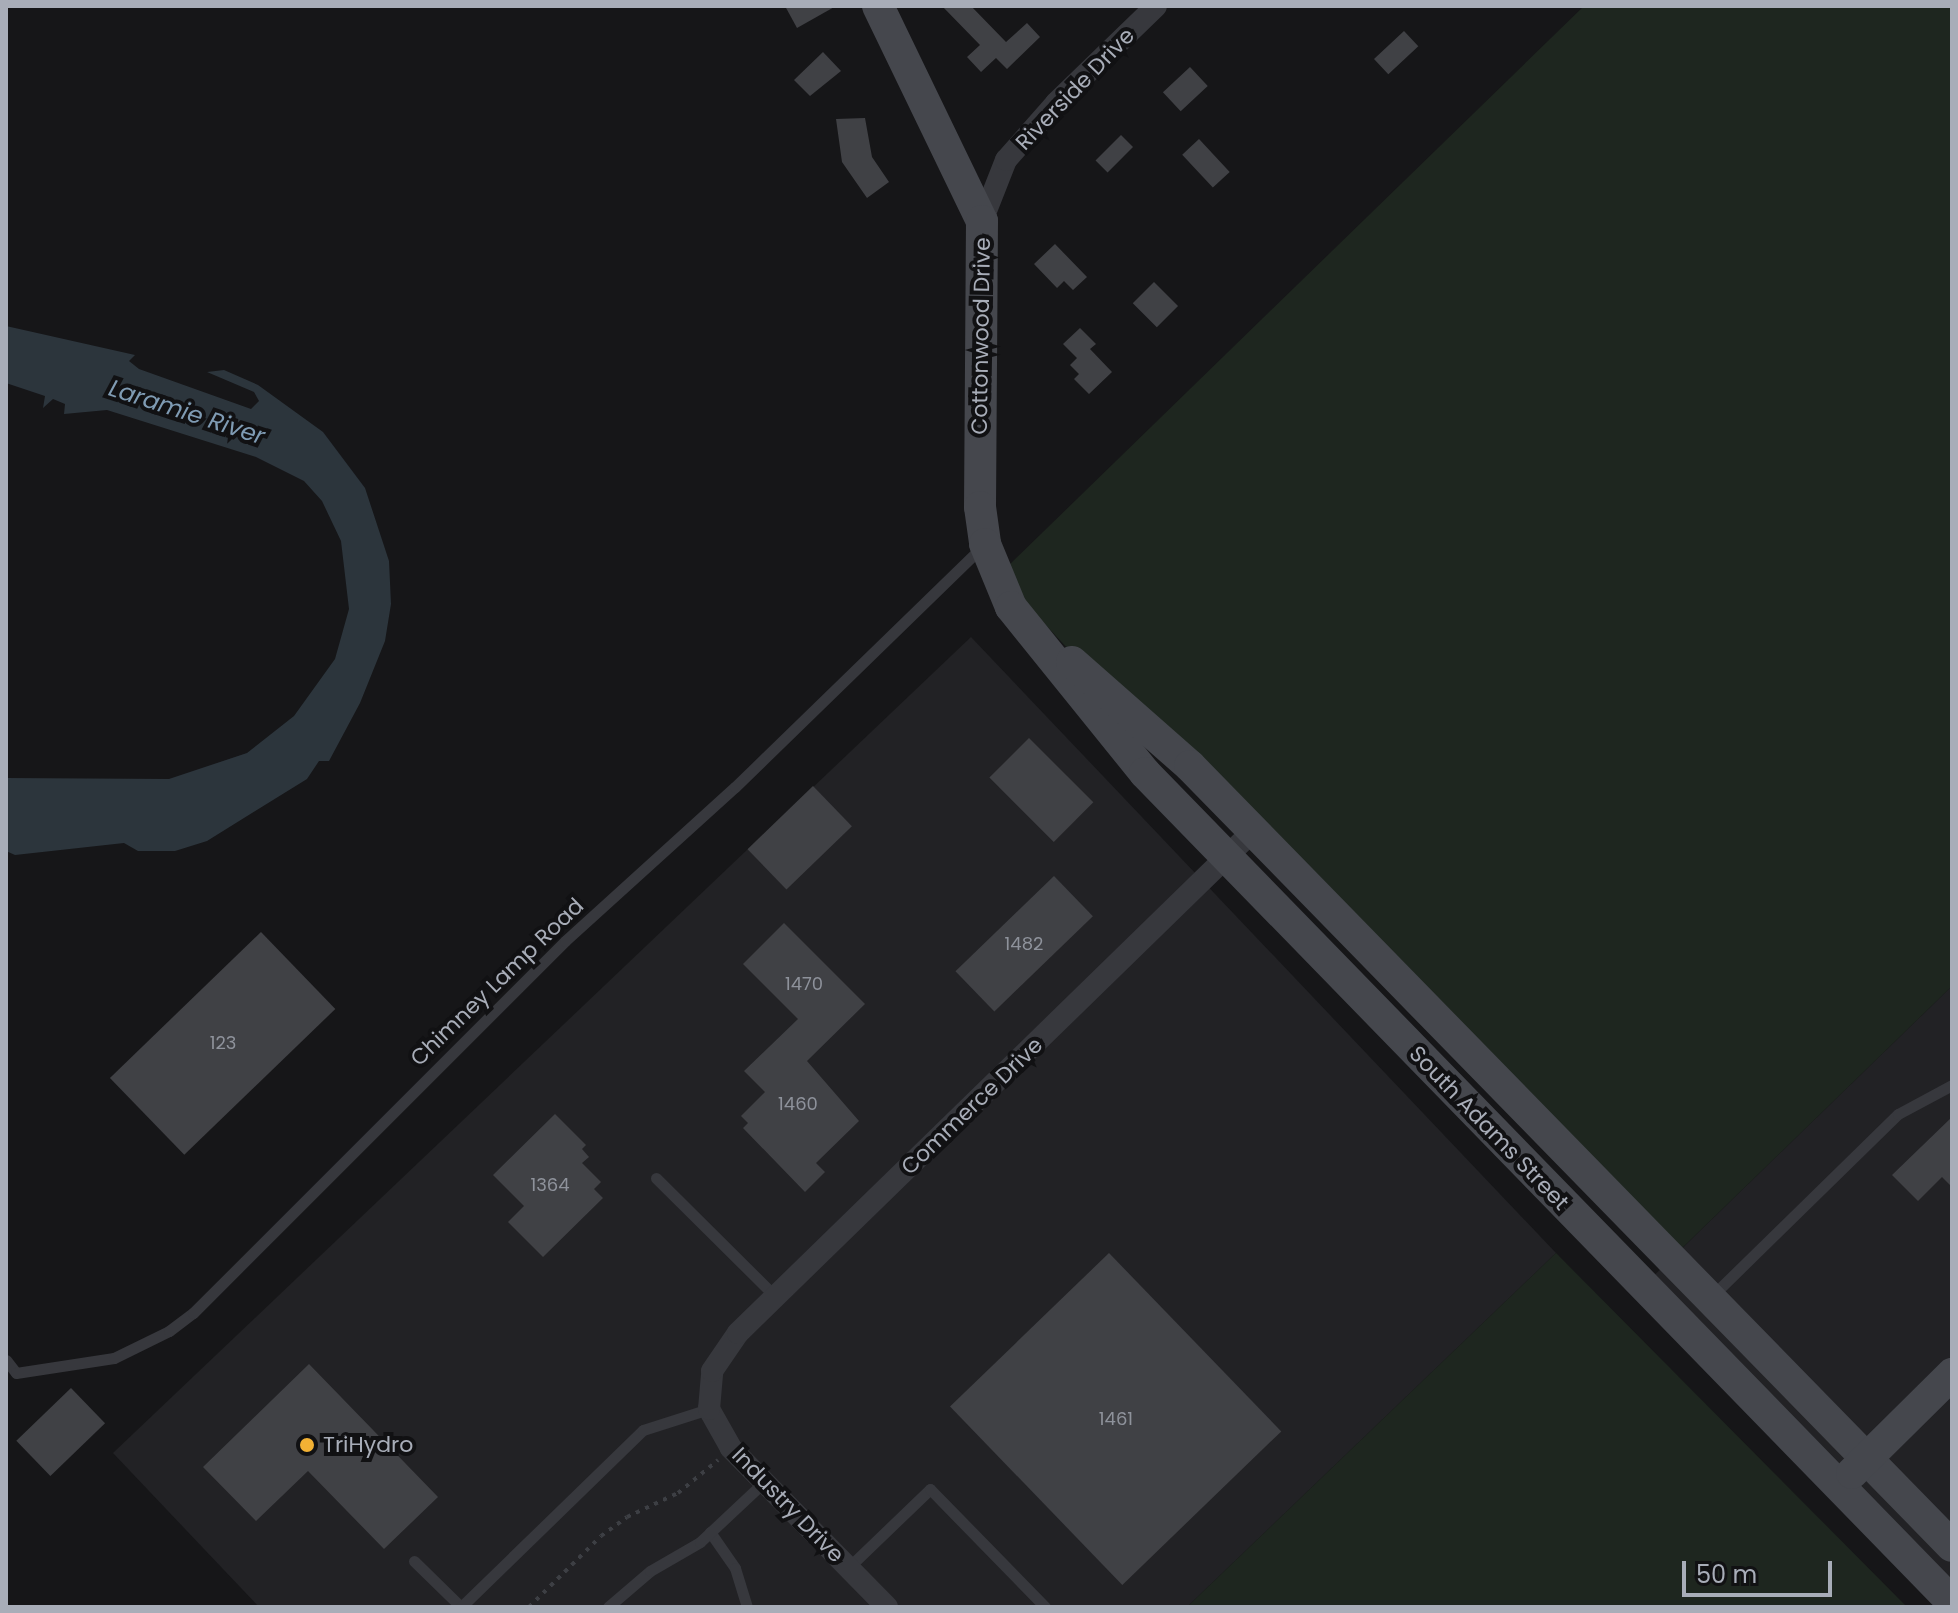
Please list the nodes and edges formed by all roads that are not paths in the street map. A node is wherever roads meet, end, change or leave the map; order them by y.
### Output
1 (878, 6) edge
2 (1156, 6) edge
3 (982, 221) junction
4 (985, 544) junction
5 (1038, 641) junction
6 (1253, 831) junction
7 (1226, 858) junction
8 (1952, 1085) edge
9 (656, 1178) dead end
10 (776, 1297) junction
11 (1709, 1299) junction
12 (6, 1360) edge
13 (1952, 1374) edge
14 (708, 1400) junction
15 (1867, 1458) junction
16 (764, 1482) junction
17 (1838, 1487) junction
18 (710, 1532) junction
19 (1952, 1546) edge
20 (414, 1561) dead end
21 (848, 1568) junction
22 (1952, 1602) edge
23 (608, 1607) edge
24 (747, 1607) edge
25 (887, 1607) edge
26 (1045, 1607) edge

1 - 3 street, Cottonwood Drive
2 - 3 street, Riverside Drive
3 - 4 street, Cottonwood Drive
4 - 5 street, South Adams Street
4 - 12 lane, Chimney Lamp Road
5 - 6 street, South Adams Street
5 - 7 street, South Adams Street
6 - 7 street, Commerce Drive
6 - 11 street, South Adams Street
7 - 10 street, Commerce Drive
7 - 17 street, South Adams Street
8 - 11 lane
9 - 10 lane
10 - 14 street, Commerce Drive
11 - 15 street, South Adams Street
13 - 15 street
14 - 16 street, Industry Drive
14 - 20 lane
15 - 17 street
15 - 19 street, South Adams Street
16 - 18 lane
16 - 21 street, Industry Drive
17 - 22 street, South Adams Street
18 - 23 lane
18 - 24 lane
21 - 25 street, Industry Drive
21 - 26 lane

